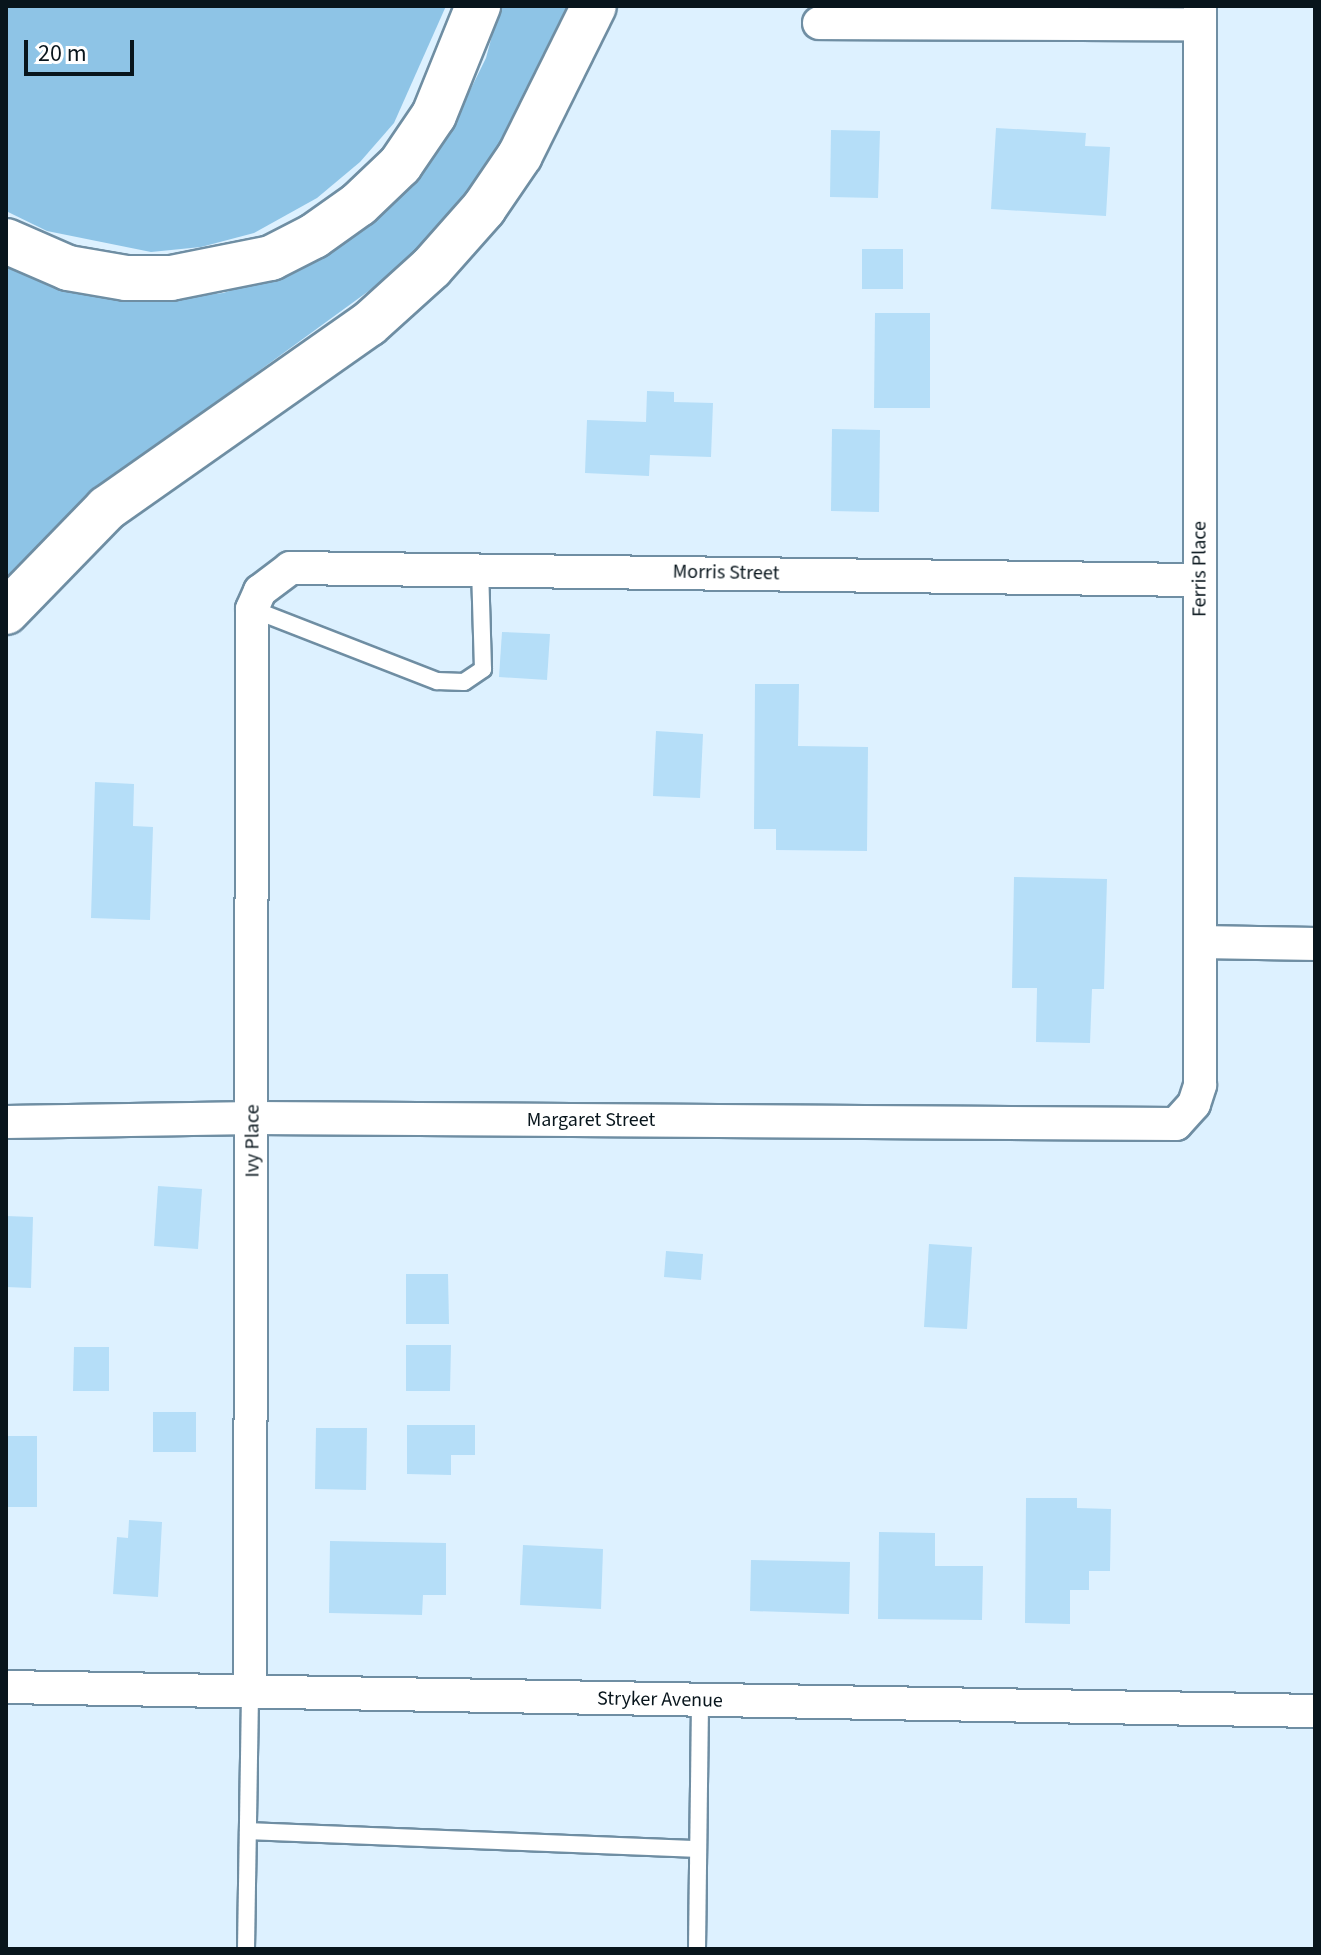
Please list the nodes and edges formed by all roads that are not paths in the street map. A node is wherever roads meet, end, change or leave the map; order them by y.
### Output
1 (478, 6) edge
2 (594, 6) edge
3 (1200, 15) edge
4 (819, 23) dead end
5 (6, 241) edge
6 (480, 570) junction
7 (1200, 580) junction
8 (256, 600) junction
9 (6, 612) edge
10 (1201, 942) junction
11 (1315, 944) edge
12 (254, 1118) junction
13 (6, 1122) edge
14 (1176, 1124) joint
15 (6, 1687) edge
16 (250, 1692) junction
17 (700, 1701) junction
18 (1315, 1711) edge
19 (248, 1831) junction
20 (698, 1849) junction
21 (246, 1949) edge
22 (697, 1949) edge

1 - 5 highway
2 - 9 highway
3 - 4 street
3 - 7 street, Ferris Place
6 - 7 street, Morris Street
6 - 8 street, Morris Street
6 - 8 lane
7 - 10 street, Ferris Place
8 - 12 street, Ivy Place
10 - 11 street
10 - 14 street, Ferris Place
12 - 13 street, Margaret Street
12 - 14 street, Margaret Street
12 - 16 street, Ivy Place
15 - 16 street, Stryker Avenue
16 - 17 street, Stryker Avenue
16 - 19 lane
17 - 18 street, Stryker Avenue
17 - 20 lane
19 - 20 lane
19 - 21 lane
20 - 22 lane

